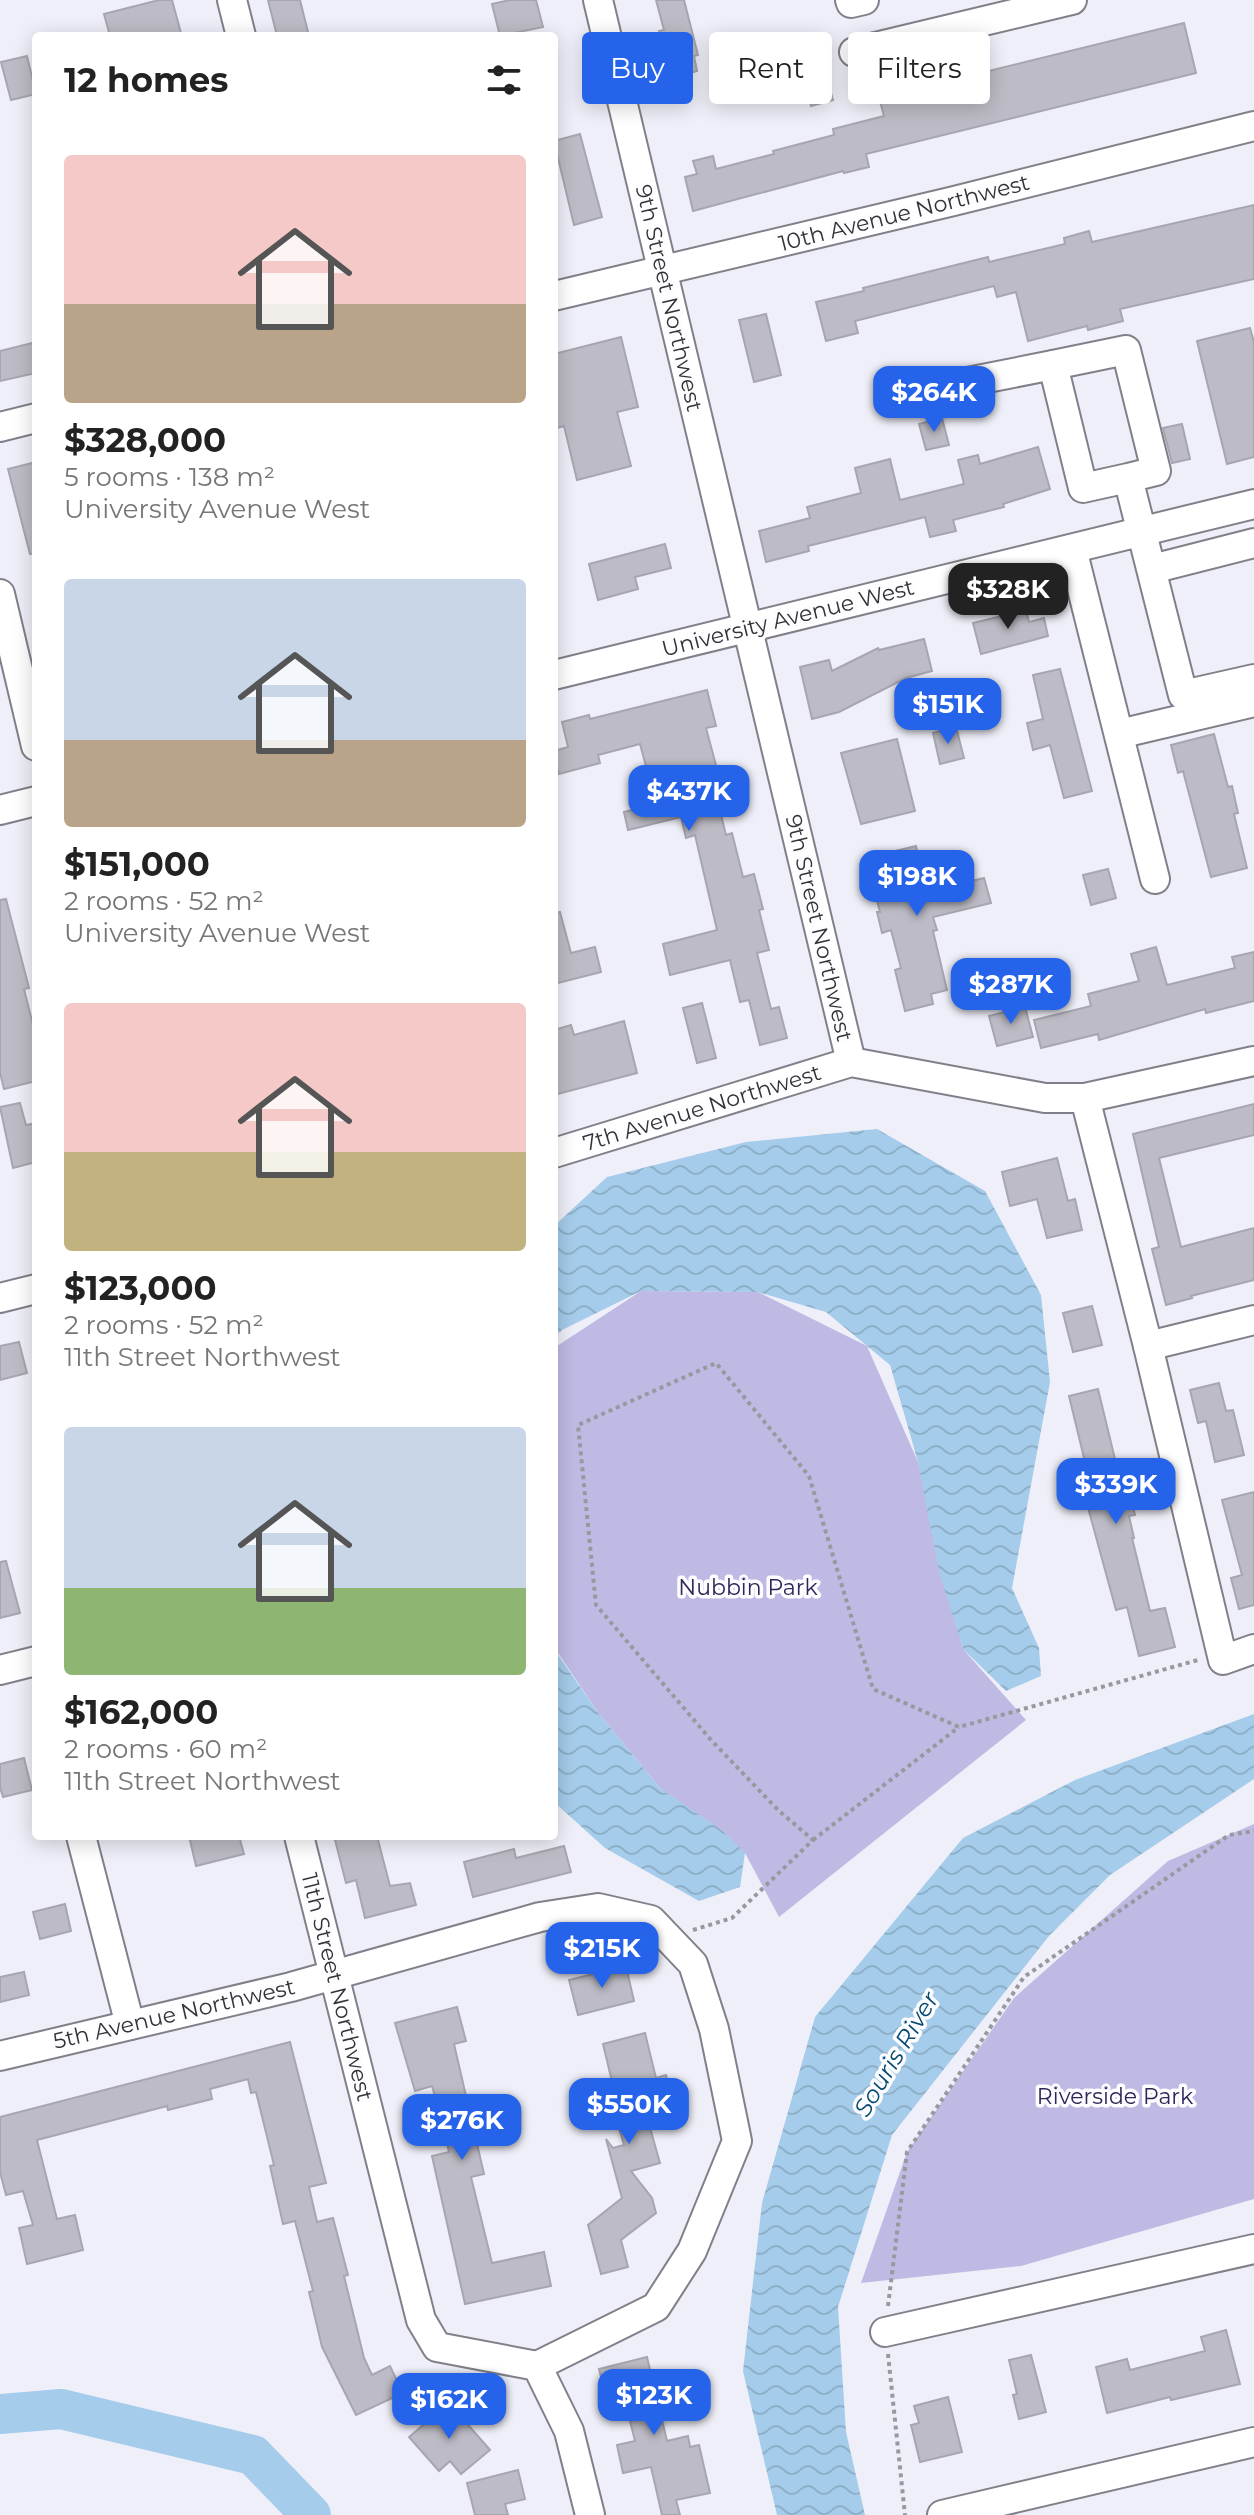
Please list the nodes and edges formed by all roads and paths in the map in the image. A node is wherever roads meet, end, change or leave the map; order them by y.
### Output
1 (232, 0) edge
2 (598, 0) edge
3 (850, 0) edge
4 (864, 0) edge
5 (1072, 0) edge
6 (240, 32) edge
7 (938, 32) edge
8 (1254, 126) edge
9 (663, 272) junction
10 (558, 295) edge
11 (1053, 365) junction
12 (937, 388) dead end
13 (32, 419) edge
14 (0, 427) edge
15 (1128, 478) junction
16 (1254, 504) edge
17 (1198, 518) junction
18 (1142, 532) junction
19 (1254, 543) edge
20 (1072, 549) junction
21 (1208, 555) junction
22 (1152, 569) junction
23 (0, 594) edge
24 (748, 628) junction
25 (558, 674) edge
26 (1254, 679) edge
27 (1254, 702) edge
28 (32, 729) edge
29 (1119, 734) junction
30 (32, 802) edge
31 (0, 810) edge
32 (1155, 879) dead end
33 (1254, 1061) edge
34 (851, 1062) junction
35 (1085, 1098) junction
36 (558, 1152) edge
37 (32, 1290) edge
38 (0, 1298) edge
39 (1254, 1320) edge
40 (1148, 1346) junction
41 (1254, 1649) edge
42 (1212, 1660) junction
43 (32, 1663) edge
44 (0, 1670) edge
45 (959, 1727) junction
46 (1254, 1831) edge
47 (82, 1840) edge
48 (300, 1840) edge
49 (813, 1840) junction
50 (669, 1938) junction
51 (334, 1975) junction
52 (130, 2025) junction
53 (0, 2056) edge
54 (1254, 2249) edge
55 (885, 2332) junction
56 (537, 2366) junction
57 (1254, 2442) edge
58 (590, 2515) edge
59 (905, 2515) edge
60 (942, 2515) edge

1 - 6 street
2 - 9 street, 9th Street Northwest
3 - 4 street
5 - 7 street
8 - 9 street, 10th Avenue Northwest
9 - 10 street, 10th Avenue Northwest
9 - 24 street, 9th Street Northwest
11 - 12 street
11 - 15 street
11 - 15 street
13 - 14 street
15 - 18 street
16 - 17 street, University Avenue West
17 - 18 street, University Avenue West
17 - 21 street
18 - 20 street, University Avenue West
18 - 22 street
19 - 21 street
20 - 24 street, University Avenue West
20 - 29 street
21 - 22 street
22 - 26 street
23 - 28 street
24 - 25 street, University Avenue West
24 - 34 street, 9th Street Northwest
27 - 29 street
29 - 32 street
30 - 31 street
33 - 35 street
34 - 35 street, 9th Street Northwest
34 - 36 street, 7th Avenue Northwest
35 - 40 street
37 - 38 street
39 - 40 street
40 - 42 street
41 - 42 street
42 - 45 path
43 - 44 street
45 - 49 path
45 - 49 path
46 - 55 path
47 - 52 street
48 - 51 street, 11th Street Northwest
49 - 50 path
50 - 51 street, 5th Avenue Northwest
50 - 56 street, 5th Avenue Northwest
51 - 52 street, 5th Avenue Northwest
51 - 56 street, 11th Street Northwest
52 - 53 street, 5th Avenue Northwest
54 - 55 street
55 - 59 path
56 - 58 street
57 - 60 street

